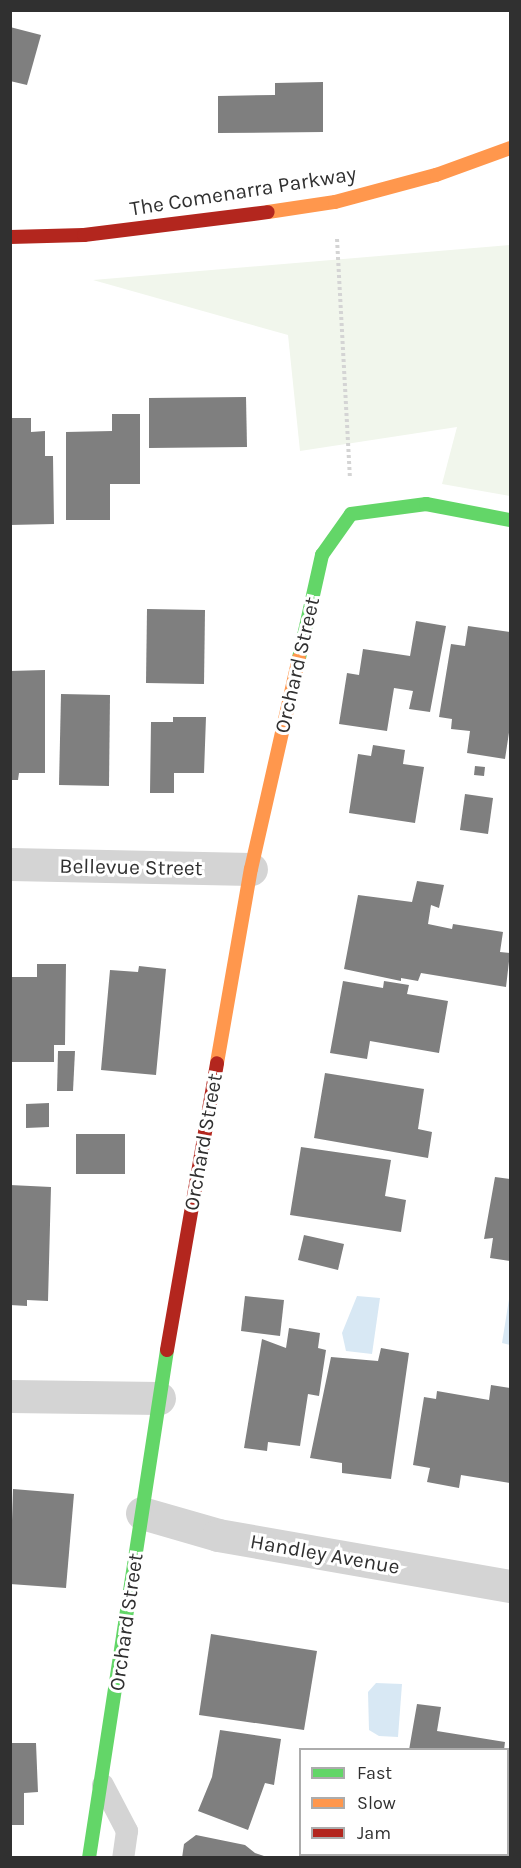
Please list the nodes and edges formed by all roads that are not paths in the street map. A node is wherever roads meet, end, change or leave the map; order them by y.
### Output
1 (510, 148) edge
2 (10, 237) edge
3 (510, 520) edge
4 (10, 864) edge
5 (251, 869) junction
6 (10, 1396) edge
7 (159, 1398) junction
8 (142, 1513) junction
9 (510, 1586) edge
10 (103, 1785) junction
11 (89, 1857) edge
12 (123, 1857) edge

1 - 2 street, The Comenarra Parkway
3 - 5 street, Orchard Street
4 - 5 street, Bellevue Street
5 - 7 street, Orchard Street
6 - 7 street
7 - 8 street, Orchard Street
8 - 9 street, Handley Avenue
8 - 10 street, Orchard Street
10 - 11 street, Orchard Street
10 - 12 lane

